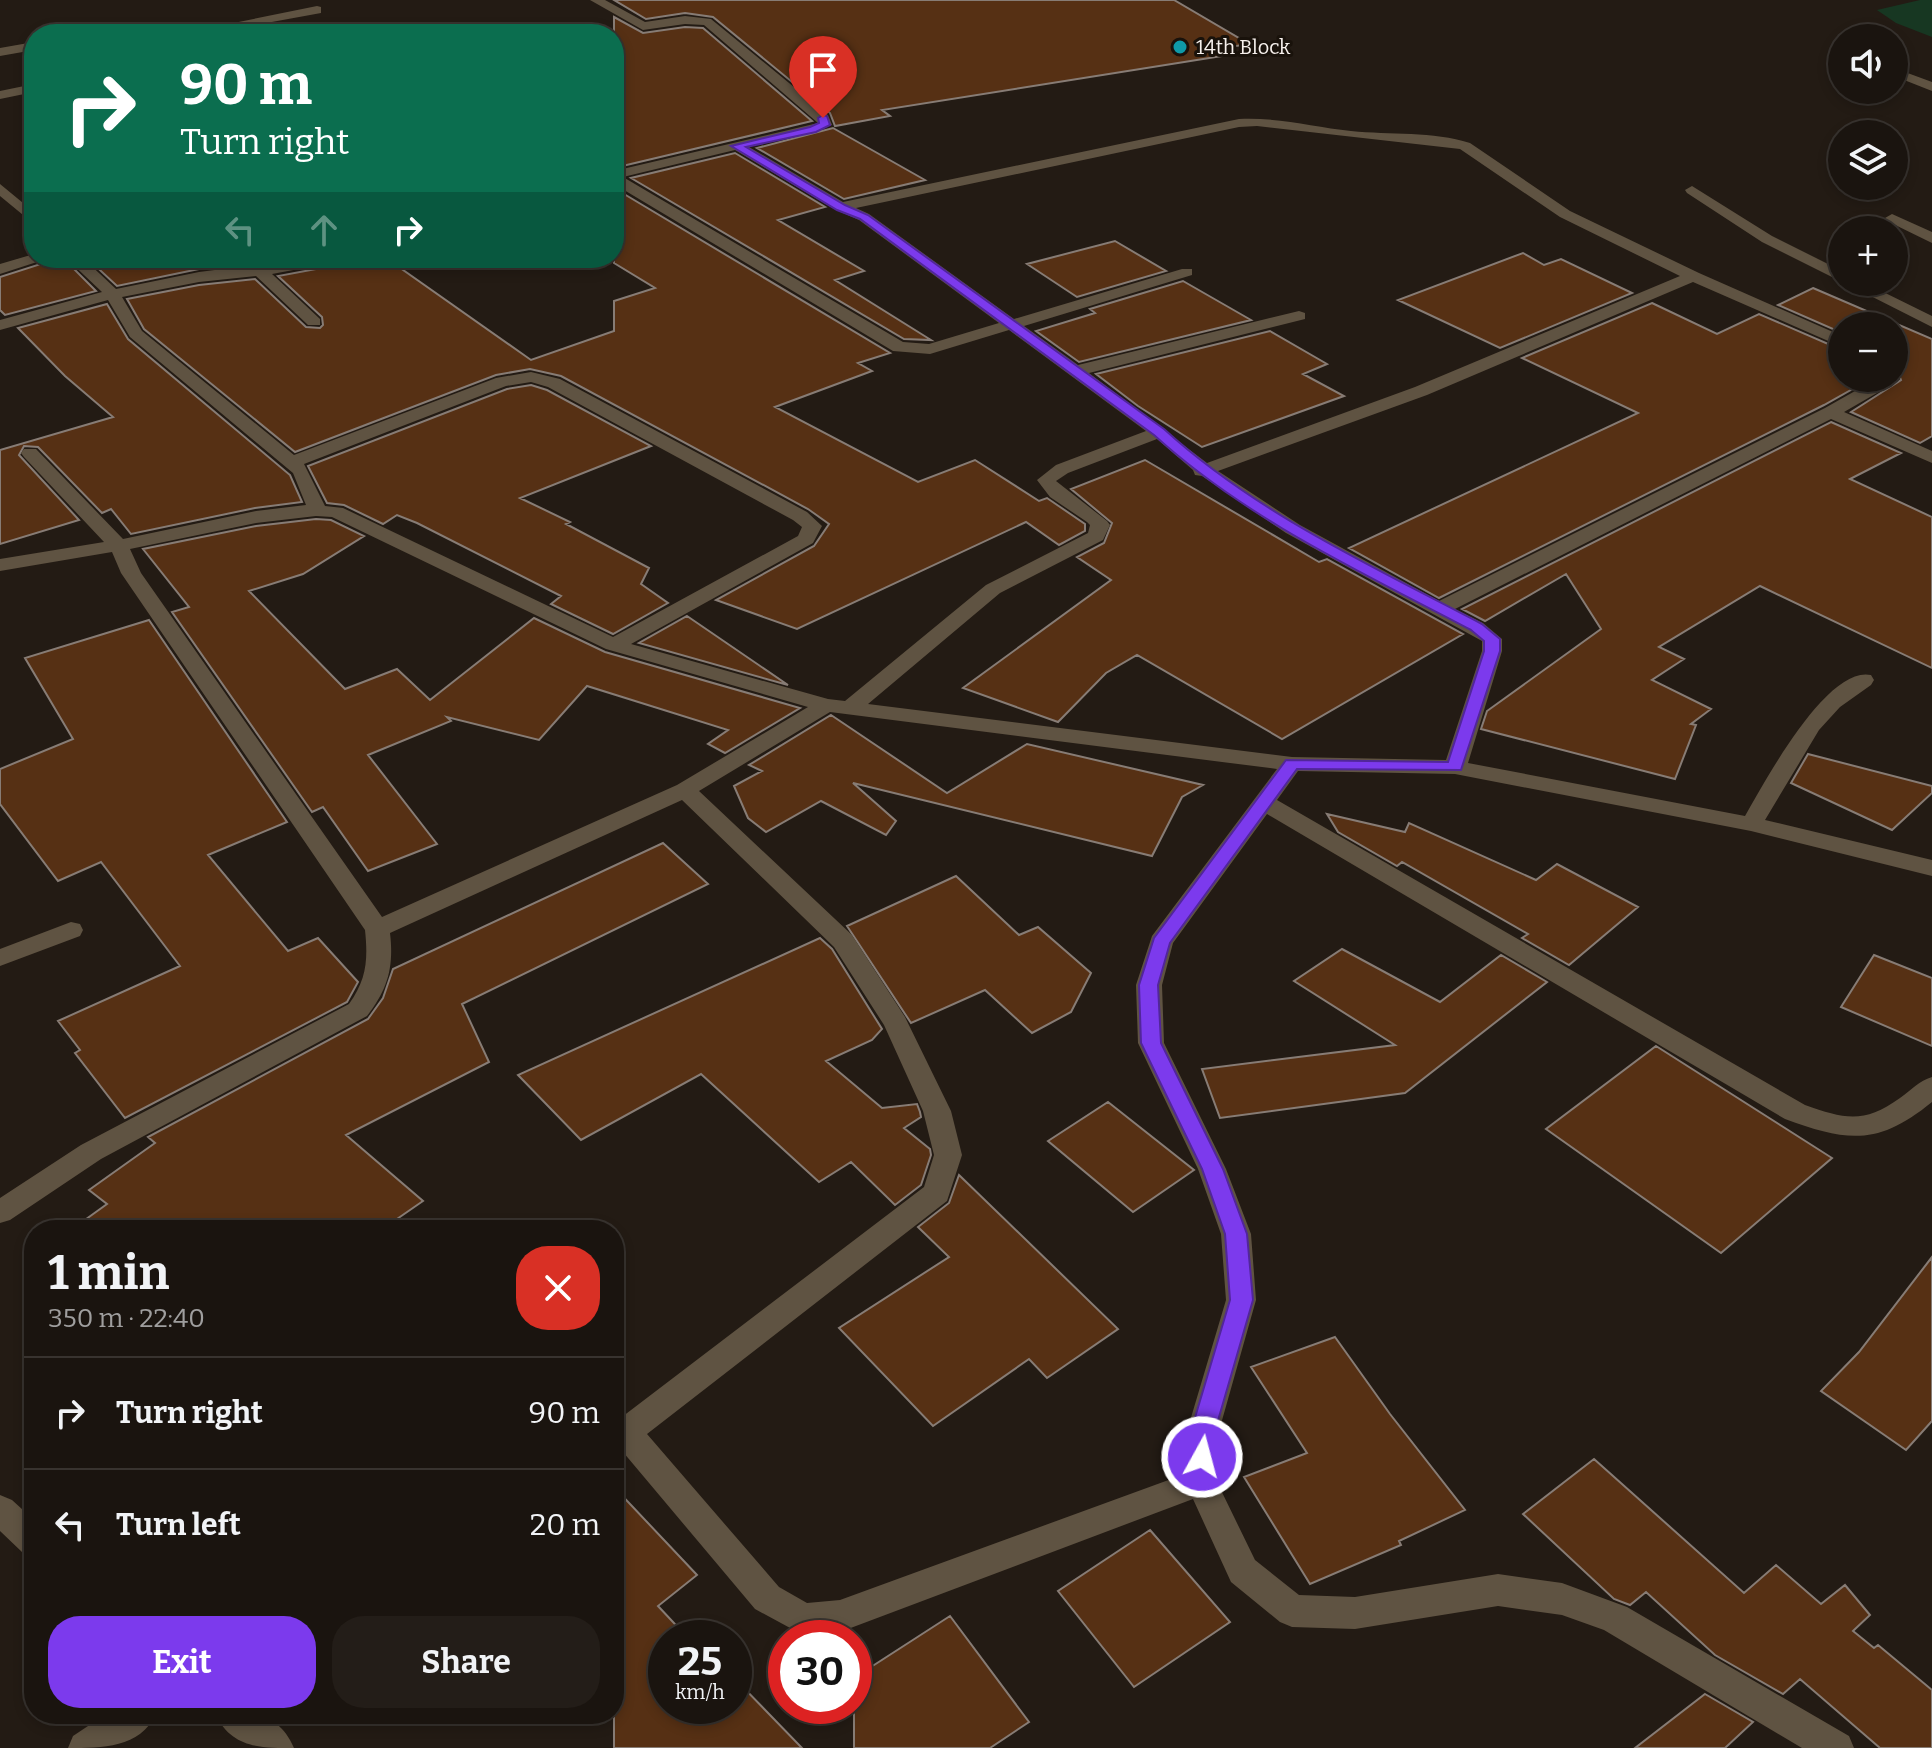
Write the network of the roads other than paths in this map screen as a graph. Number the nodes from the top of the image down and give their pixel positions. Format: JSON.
{"nodes":[{"id":1,"x":596,"y":0,"type":"edge"},
{"id":2,"x":317,"y":10,"type":"dead end"},
{"id":3,"x":240,"y":24,"type":"edge"},
{"id":4,"x":24,"y":48,"type":"edge"},
{"id":5,"x":0,"y":52,"type":"edge"},
{"id":6,"x":1908,"y":78,"type":"edge"},
{"id":7,"x":1932,"y":87,"type":"edge"},
{"id":8,"x":24,"y":90,"type":"edge"},
{"id":9,"x":0,"y":95,"type":"edge"},
{"id":10,"x":737,"y":146,"type":"junction"},
{"id":11,"x":624,"y":174,"type":"edge"},
{"id":12,"x":624,"y":183,"type":"edge"},
{"id":13,"x":0,"y":188,"type":"edge"},
{"id":14,"x":1692,"y":190,"type":"dead end"},
{"id":15,"x":841,"y":207,"type":"junction"},
{"id":16,"x":24,"y":211,"type":"edge"},
{"id":17,"x":1908,"y":226,"type":"edge"},
{"id":18,"x":1932,"y":238,"type":"edge"},
{"id":19,"x":24,"y":261,"type":"edge"},
{"id":20,"x":85,"y":268,"type":"edge"},
{"id":21,"x":276,"y":268,"type":"edge"},
{"id":22,"x":0,"y":269,"type":"edge"},
{"id":23,"x":1828,"y":270,"type":"edge"},
{"id":24,"x":260,"y":271,"type":"junction"},
{"id":25,"x":1187,"y":272,"type":"dead end"},
{"id":26,"x":1693,"y":276,"type":"junction"},
{"id":27,"x":113,"y":294,"type":"junction"},
{"id":28,"x":1879,"y":296,"type":"edge"},
{"id":29,"x":1299,"y":316,"type":"dead end"},
{"id":30,"x":314,"y":322,"type":"dead end"},
{"id":31,"x":1932,"y":322,"type":"edge"},
{"id":32,"x":0,"y":325,"type":"edge"},
{"id":33,"x":1008,"y":325,"type":"junction"},
{"id":34,"x":1828,"y":336,"type":"edge"},
{"id":35,"x":1076,"y":371,"type":"junction"},
{"id":36,"x":1866,"y":392,"type":"edge"},
{"id":37,"x":1831,"y":412,"type":"junction"},
{"id":38,"x":1159,"y":432,"type":"junction"},
{"id":39,"x":30,"y":453,"type":"dead end"},
{"id":40,"x":1932,"y":458,"type":"edge"},
{"id":41,"x":292,"y":462,"type":"junction"},
{"id":42,"x":1201,"y":471,"type":"junction"},
{"id":43,"x":317,"y":510,"type":"junction"},
{"id":44,"x":119,"y":546,"type":"junction"},
{"id":45,"x":0,"y":565,"type":"edge"},
{"id":46,"x":1439,"y":609,"type":"junction"},
{"id":47,"x":613,"y":645,"type":"junction"},
{"id":48,"x":1863,"y":680,"type":"dead end"},
{"id":49,"x":826,"y":705,"type":"junction"},
{"id":50,"x":850,"y":708,"type":"junction"},
{"id":51,"x":1292,"y":764,"type":"junction"},
{"id":52,"x":1455,"y":767,"type":"junction"},
{"id":53,"x":685,"y":790,"type":"junction"},
{"id":54,"x":1265,"y":803,"type":"junction"},
{"id":55,"x":1751,"y":824,"type":"junction"},
{"id":56,"x":1932,"y":868,"type":"edge"},
{"id":57,"x":377,"y":929,"type":"junction"},
{"id":58,"x":71,"y":930,"type":"dead end"},
{"id":59,"x":0,"y":958,"type":"edge"},
{"id":60,"x":1932,"y":1087,"type":"edge"},
{"id":61,"x":0,"y":1212,"type":"edge"},
{"id":62,"x":624,"y":1434,"type":"edge"},
{"id":63,"x":624,"y":1441,"type":"edge"},
{"id":64,"x":1201,"y":1482,"type":"junction"},
{"id":65,"x":0,"y":1510,"type":"edge"},
{"id":66,"x":24,"y":1532,"type":"edge"},
{"id":67,"x":123,"y":1724,"type":"edge"},
{"id":68,"x":246,"y":1724,"type":"edge"},
{"id":69,"x":86,"y":1748,"type":"edge"},
{"id":70,"x":276,"y":1748,"type":"edge"},
{"id":71,"x":1836,"y":1748,"type":"edge"}],
"edges":[{"from":1,"to":10,"type":"street"},
{"from":2,"to":3,"type":"street"},
{"from":4,"to":5,"type":"street"},
{"from":6,"to":7,"type":"street"},
{"from":8,"to":9,"type":"street"},
{"from":10,"to":11,"type":"street"},
{"from":10,"to":15,"type":"street"},
{"from":12,"to":33,"type":"street"},
{"from":13,"to":16,"type":"street"},
{"from":14,"to":23,"type":"street"},
{"from":15,"to":26,"type":"street"},
{"from":15,"to":33,"type":"street"},
{"from":17,"to":18,"type":"street"},
{"from":19,"to":22,"type":"street"},
{"from":20,"to":27,"type":"street"},
{"from":21,"to":24,"type":"street"},
{"from":24,"to":27,"type":"street"},
{"from":24,"to":30,"type":"street"},
{"from":25,"to":33,"type":"street"},
{"from":26,"to":34,"type":"street"},
{"from":26,"to":42,"type":"street"},
{"from":27,"to":32,"type":"street"},
{"from":27,"to":41,"type":"street"},
{"from":28,"to":31,"type":"street"},
{"from":29,"to":35,"type":"street"},
{"from":33,"to":35,"type":"street"},
{"from":35,"to":38,"type":"street"},
{"from":36,"to":37,"type":"street"},
{"from":37,"to":40,"type":"street"},
{"from":37,"to":46,"type":"street"},
{"from":38,"to":42,"type":"street"},
{"from":38,"to":50,"type":"street"},
{"from":39,"to":44,"type":"street"},
{"from":41,"to":43,"type":"street"},
{"from":41,"to":47,"type":"street"},
{"from":42,"to":46,"type":"street"},
{"from":43,"to":44,"type":"street"},
{"from":43,"to":47,"type":"street"},
{"from":44,"to":45,"type":"street"},
{"from":44,"to":57,"type":"street"},
{"from":46,"to":52,"type":"street"},
{"from":47,"to":49,"type":"street"},
{"from":48,"to":55,"type":"street"},
{"from":49,"to":50,"type":"street"},
{"from":49,"to":53,"type":"street"},
{"from":50,"to":51,"type":"street"},
{"from":51,"to":52,"type":"street"},
{"from":51,"to":54,"type":"street"},
{"from":52,"to":55,"type":"street"},
{"from":53,"to":57,"type":"street"},
{"from":53,"to":62,"type":"street"},
{"from":54,"to":60,"type":"street"},
{"from":54,"to":64,"type":"street"},
{"from":55,"to":56,"type":"street"},
{"from":57,"to":61,"type":"street"},
{"from":58,"to":59,"type":"street"},
{"from":63,"to":64,"type":"street"},
{"from":64,"to":71,"type":"street"},
{"from":65,"to":66,"type":"street"},
{"from":67,"to":69,"type":"street"},
{"from":68,"to":70,"type":"street"}]}
